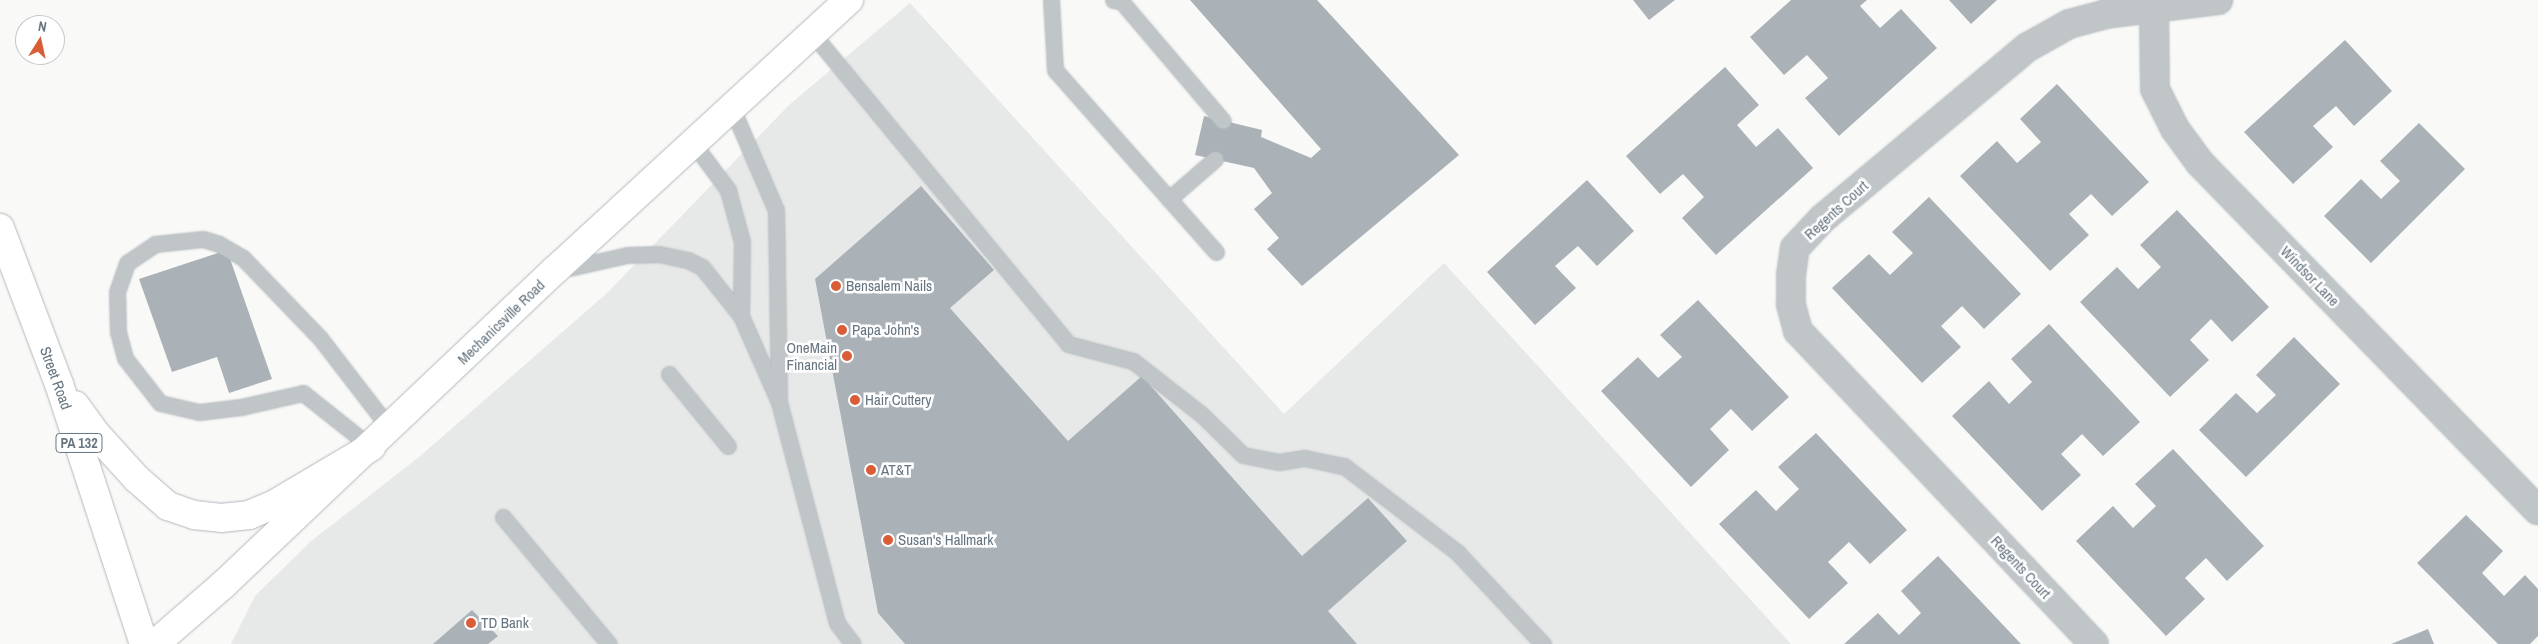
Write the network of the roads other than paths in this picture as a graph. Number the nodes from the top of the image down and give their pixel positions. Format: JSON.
{"nodes":[{"id":1,"x":849,"y":0,"type":"edge"},
{"id":2,"x":1052,"y":0,"type":"edge"},
{"id":3,"x":1112,"y":0,"type":"edge"},
{"id":4,"x":2218,"y":0,"type":"edge"},
{"id":5,"x":2154,"y":8,"type":"junction"},
{"id":6,"x":812,"y":34,"type":"junction"},
{"id":7,"x":732,"y":108,"type":"junction"},
{"id":8,"x":1223,"y":121,"type":"dead end"},
{"id":9,"x":693,"y":143,"type":"junction"},
{"id":10,"x":1214,"y":159,"type":"dead end"},
{"id":11,"x":1168,"y":199,"type":"junction"},
{"id":12,"x":0,"y":228,"type":"edge"},
{"id":13,"x":1216,"y":252,"type":"dead end"},
{"id":14,"x":554,"y":271,"type":"junction"},
{"id":15,"x":741,"y":316,"type":"junction"},
{"id":16,"x":669,"y":374,"type":"dead end"},
{"id":17,"x":60,"y":384,"type":"junction"},
{"id":18,"x":779,"y":402,"type":"junction"},
{"id":19,"x":380,"y":438,"type":"junction"},
{"id":20,"x":728,"y":446,"type":"dead end"},
{"id":21,"x":2538,"y":510,"type":"edge"},
{"id":22,"x":503,"y":517,"type":"dead end"},
{"id":23,"x":144,"y":644,"type":"edge"},
{"id":24,"x":155,"y":644,"type":"edge"},
{"id":25,"x":609,"y":644,"type":"edge"},
{"id":26,"x":854,"y":644,"type":"edge"},
{"id":27,"x":1543,"y":644,"type":"edge"},
{"id":28,"x":2094,"y":644,"type":"edge"}],
"edges":[{"from":1,"to":6,"type":"street","name":"Mechanicsville Road"},
{"from":2,"to":11,"type":"lane"},
{"from":3,"to":8,"type":"lane"},
{"from":4,"to":5,"type":"street","name":"Regents Court"},
{"from":5,"to":21,"type":"street","name":"Windsor Lane"},
{"from":5,"to":28,"type":"street","name":"Regents Court"},
{"from":6,"to":7,"type":"street","name":"Mechanicsville Road"},
{"from":6,"to":27,"type":"lane"},
{"from":7,"to":9,"type":"street","name":"Mechanicsville Road"},
{"from":7,"to":18,"type":"lane"},
{"from":9,"to":14,"type":"street","name":"Mechanicsville Road"},
{"from":9,"to":15,"type":"lane"},
{"from":10,"to":11,"type":"lane"},
{"from":11,"to":13,"type":"lane"},
{"from":12,"to":17,"type":"street","name":"Street Road","number":"PA 132"},
{"from":14,"to":15,"type":"lane"},
{"from":14,"to":19,"type":"street","name":"Mechanicsville Road"},
{"from":15,"to":18,"type":"lane"},
{"from":16,"to":20,"type":"lane"},
{"from":17,"to":19,"type":"street"},
{"from":17,"to":23,"type":"street","name":"Street Road","number":"PA 132"},
{"from":18,"to":26,"type":"lane"},
{"from":19,"to":19,"type":"lane"},
{"from":19,"to":24,"type":"street","name":"Mechanicsville Road"},
{"from":22,"to":25,"type":"lane"}]}
